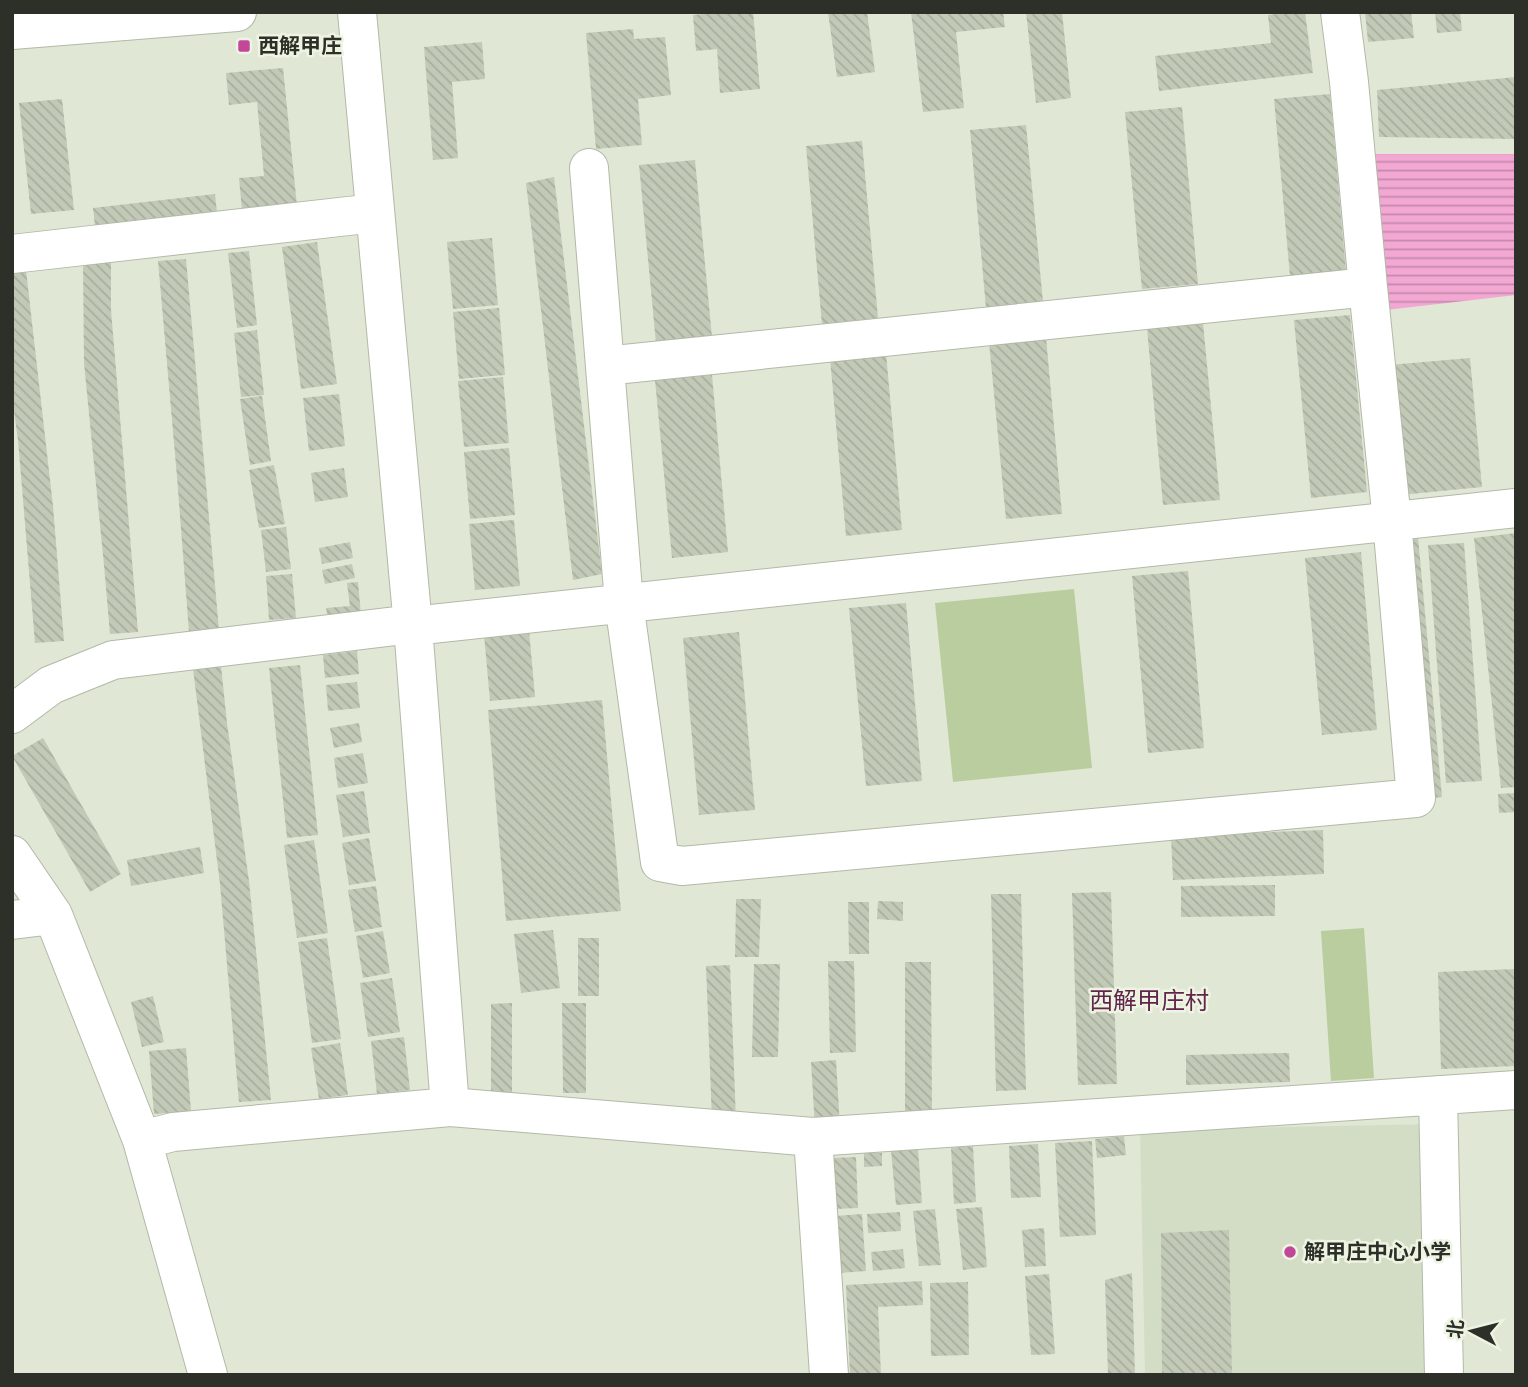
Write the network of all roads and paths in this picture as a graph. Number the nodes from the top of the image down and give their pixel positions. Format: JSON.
{"nodes":[{"id":1,"x":237,"y":12,"type":"edge"},
{"id":2,"x":357,"y":12,"type":"edge"},
{"id":3,"x":1340,"y":12,"type":"edge"},
{"id":4,"x":12,"y":30,"type":"edge"},
{"id":5,"x":589,"y":168,"type":"dead end"},
{"id":6,"x":375,"y":213,"type":"junction"},
{"id":7,"x":12,"y":254,"type":"edge"},
{"id":8,"x":1368,"y":287,"type":"junction"},
{"id":9,"x":605,"y":366,"type":"junction"},
{"id":10,"x":1516,"y":508,"type":"edge"},
{"id":11,"x":1392,"y":521,"type":"junction"},
{"id":12,"x":624,"y":603,"type":"junction"},
{"id":13,"x":413,"y":626,"type":"junction"},
{"id":14,"x":12,"y":714,"type":"edge"},
{"id":15,"x":12,"y":855,"type":"edge"},
{"id":16,"x":53,"y":915,"type":"junction"},
{"id":17,"x":12,"y":920,"type":"edge"},
{"id":18,"x":1516,"y":1090,"type":"edge"},
{"id":19,"x":1438,"y":1095,"type":"junction"},
{"id":20,"x":450,"y":1107,"type":"junction"},
{"id":21,"x":813,"y":1138,"type":"junction"},
{"id":22,"x":142,"y":1140,"type":"junction"},
{"id":23,"x":208,"y":1375,"type":"edge"},
{"id":24,"x":829,"y":1375,"type":"edge"},
{"id":25,"x":1444,"y":1375,"type":"edge"}],
"edges":[{"from":1,"to":4,"type":"street"},
{"from":2,"to":6,"type":"street"},
{"from":3,"to":8,"type":"street"},
{"from":5,"to":9,"type":"street"},
{"from":6,"to":7,"type":"street"},
{"from":6,"to":13,"type":"street"},
{"from":8,"to":9,"type":"street"},
{"from":8,"to":11,"type":"street"},
{"from":9,"to":12,"type":"street"},
{"from":10,"to":11,"type":"street"},
{"from":11,"to":12,"type":"street"},
{"from":11,"to":12,"type":"street"},
{"from":12,"to":13,"type":"street"},
{"from":13,"to":14,"type":"street"},
{"from":13,"to":20,"type":"street"},
{"from":15,"to":16,"type":"street"},
{"from":16,"to":17,"type":"street"},
{"from":16,"to":22,"type":"street"},
{"from":18,"to":19,"type":"street"},
{"from":19,"to":21,"type":"street"},
{"from":19,"to":25,"type":"street"},
{"from":20,"to":21,"type":"street"},
{"from":20,"to":22,"type":"street"},
{"from":21,"to":24,"type":"street"},
{"from":22,"to":23,"type":"street"}]}
